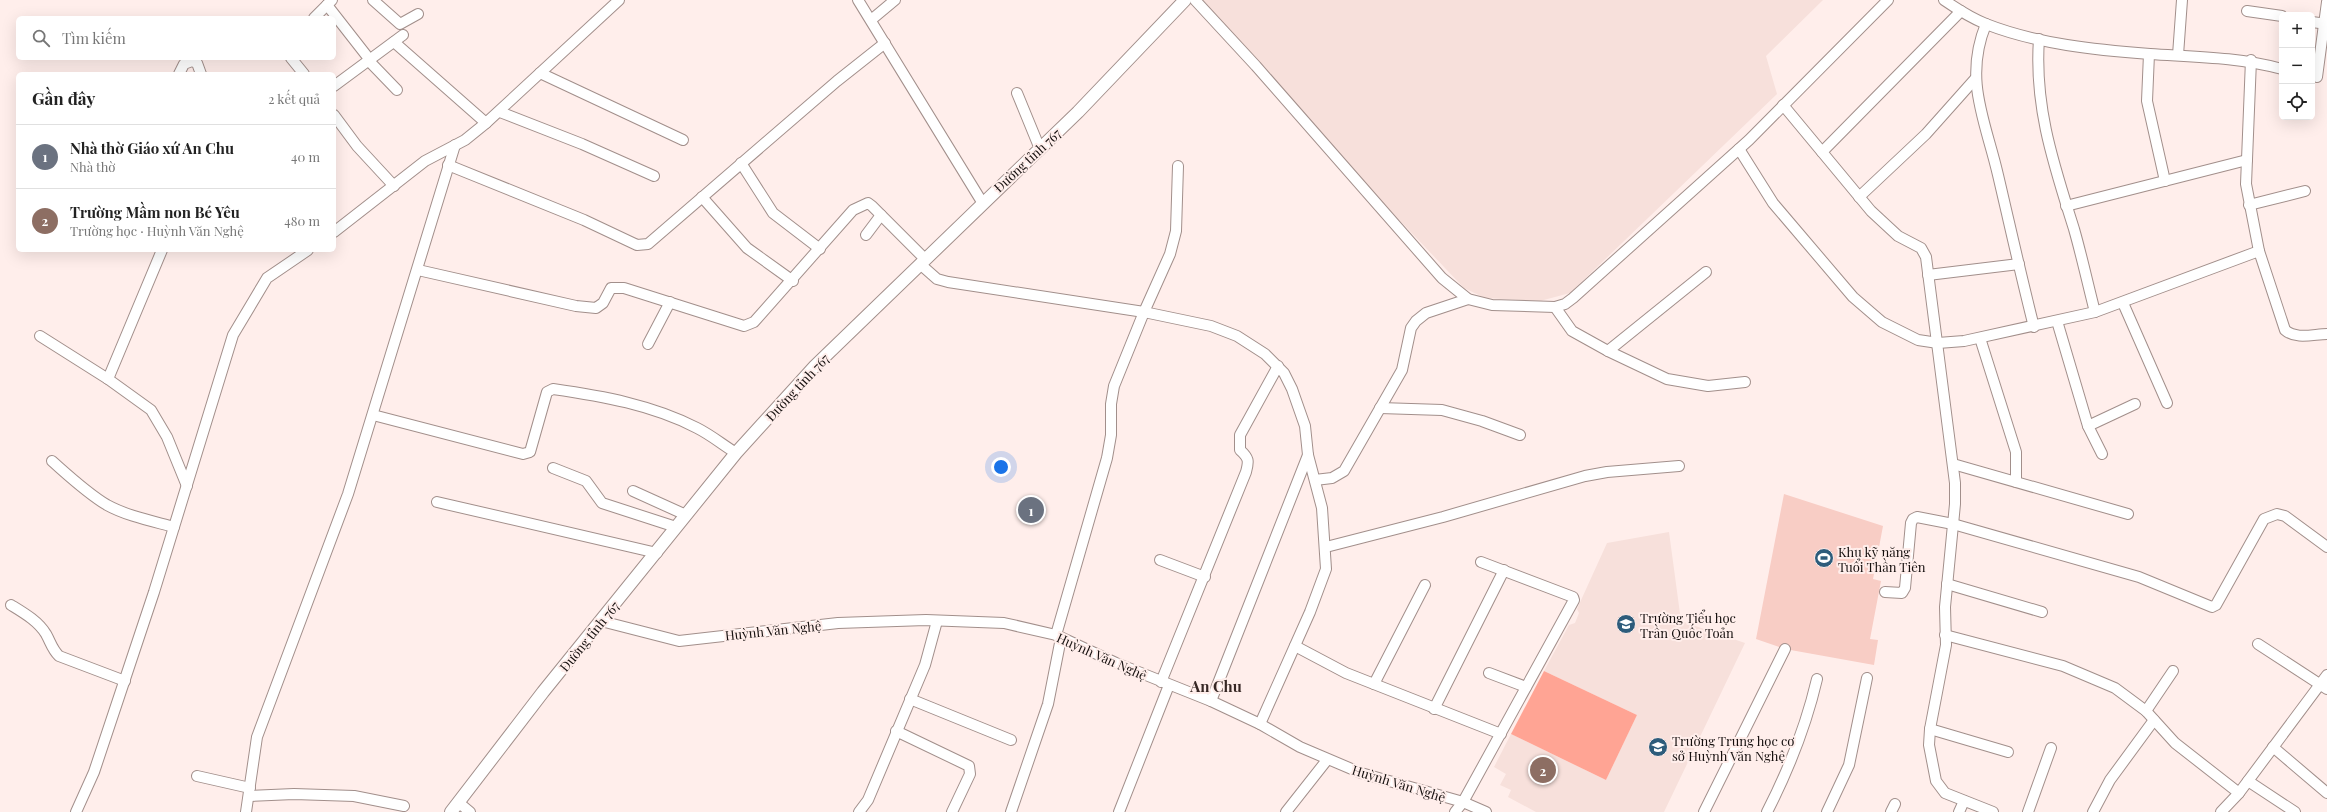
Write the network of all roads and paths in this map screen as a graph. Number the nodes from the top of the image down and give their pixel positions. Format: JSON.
{"nodes":[{"id":1,"x":372,"y":0,"type":"edge"},
{"id":2,"x":619,"y":0,"type":"edge"},
{"id":3,"x":858,"y":0,"type":"edge"},
{"id":4,"x":895,"y":0,"type":"edge"},
{"id":5,"x":1185,"y":0,"type":"edge"},
{"id":6,"x":1195,"y":0,"type":"edge"},
{"id":7,"x":1888,"y":0,"type":"edge"},
{"id":8,"x":1944,"y":0,"type":"edge"},
{"id":9,"x":2182,"y":0,"type":"edge"},
{"id":10,"x":2327,"y":2,"type":"edge"},
{"id":11,"x":330,"y":3,"type":"edge"},
{"id":12,"x":1961,"y":11,"type":"junction"},
{"id":13,"x":2246,"y":11,"type":"dead end"},
{"id":14,"x":418,"y":14,"type":"dead end"},
{"id":15,"x":316,"y":16,"type":"edge"},
{"id":16,"x":2279,"y":16,"type":"edge"},
{"id":17,"x":871,"y":20,"type":"junction"},
{"id":18,"x":2315,"y":22,"type":"edge"},
{"id":19,"x":1986,"y":24,"type":"junction"},
{"id":20,"x":2325,"y":24,"type":"edge"},
{"id":21,"x":403,"y":35,"type":"dead end"},
{"id":22,"x":2039,"y":39,"type":"junction"},
{"id":23,"x":394,"y":42,"type":"junction"},
{"id":24,"x":885,"y":43,"type":"junction"},
{"id":25,"x":2149,"y":54,"type":"junction"},
{"id":26,"x":2178,"y":55,"type":"junction"},
{"id":27,"x":293,"y":60,"type":"edge"},
{"id":28,"x":2251,"y":60,"type":"junction"},
{"id":29,"x":369,"y":61,"type":"junction"},
{"id":30,"x":2279,"y":68,"type":"edge"},
{"id":31,"x":180,"y":72,"type":"edge"},
{"id":32,"x":200,"y":72,"type":"edge"},
{"id":33,"x":302,"y":72,"type":"edge"},
{"id":34,"x":540,"y":73,"type":"junction"},
{"id":35,"x":2319,"y":77,"type":"edge"},
{"id":36,"x":1975,"y":79,"type":"junction"},
{"id":37,"x":336,"y":85,"type":"edge"},
{"id":38,"x":397,"y":90,"type":"dead end"},
{"id":39,"x":1017,"y":93,"type":"dead end"},
{"id":40,"x":1783,"y":105,"type":"junction"},
{"id":41,"x":500,"y":112,"type":"junction"},
{"id":42,"x":336,"y":118,"type":"edge"},
{"id":43,"x":486,"y":123,"type":"junction"},
{"id":44,"x":683,"y":140,"type":"dead end"},
{"id":45,"x":455,"y":145,"type":"junction"},
{"id":46,"x":1040,"y":149,"type":"junction"},
{"id":47,"x":1740,"y":149,"type":"junction"},
{"id":48,"x":1822,"y":152,"type":"junction"},
{"id":49,"x":2247,"y":160,"type":"junction"},
{"id":50,"x":741,"y":163,"type":"junction"},
{"id":51,"x":448,"y":165,"type":"junction"},
{"id":52,"x":1178,"y":166,"type":"dead end"},
{"id":53,"x":654,"y":176,"type":"dead end"},
{"id":54,"x":2165,"y":181,"type":"junction"},
{"id":55,"x":394,"y":186,"type":"junction"},
{"id":56,"x":2305,"y":191,"type":"dead end"},
{"id":57,"x":702,"y":197,"type":"junction"},
{"id":58,"x":1860,"y":197,"type":"junction"},
{"id":59,"x":982,"y":202,"type":"junction"},
{"id":60,"x":2249,"y":205,"type":"junction"},
{"id":61,"x":2066,"y":206,"type":"junction"},
{"id":62,"x":881,"y":215,"type":"junction"},
{"id":63,"x":336,"y":230,"type":"edge"},
{"id":64,"x":866,"y":235,"type":"dead end"},
{"id":65,"x":820,"y":249,"type":"junction"},
{"id":66,"x":2259,"y":251,"type":"junction"},
{"id":67,"x":161,"y":252,"type":"edge"},
{"id":68,"x":305,"y":252,"type":"edge"},
{"id":69,"x":922,"y":261,"type":"junction"},
{"id":70,"x":2019,"y":264,"type":"junction"},
{"id":71,"x":418,"y":270,"type":"junction"},
{"id":72,"x":1706,"y":272,"type":"dead end"},
{"id":73,"x":1928,"y":275,"type":"junction"},
{"id":74,"x":793,"y":281,"type":"junction"},
{"id":75,"x":1468,"y":299,"type":"junction"},
{"id":76,"x":670,"y":302,"type":"junction"},
{"id":77,"x":2123,"y":303,"type":"junction"},
{"id":78,"x":1555,"y":307,"type":"junction"},
{"id":79,"x":1144,"y":312,"type":"junction"},
{"id":80,"x":2095,"y":312,"type":"junction"},
{"id":81,"x":2057,"y":321,"type":"junction"},
{"id":82,"x":2034,"y":327,"type":"junction"},
{"id":83,"x":2327,"y":334,"type":"edge"},
{"id":84,"x":40,"y":336,"type":"dead end"},
{"id":85,"x":1980,"y":338,"type":"junction"},
{"id":86,"x":1938,"y":343,"type":"junction"},
{"id":87,"x":648,"y":344,"type":"dead end"},
{"id":88,"x":1608,"y":351,"type":"junction"},
{"id":89,"x":1278,"y":366,"type":"junction"},
{"id":90,"x":108,"y":378,"type":"junction"},
{"id":91,"x":1745,"y":382,"type":"dead end"},
{"id":92,"x":2167,"y":403,"type":"dead end"},
{"id":93,"x":2135,"y":404,"type":"dead end"},
{"id":94,"x":1380,"y":408,"type":"junction"},
{"id":95,"x":373,"y":415,"type":"junction"},
{"id":96,"x":2088,"y":426,"type":"junction"},
{"id":97,"x":1520,"y":435,"type":"dead end"},
{"id":98,"x":736,"y":453,"type":"junction"},
{"id":99,"x":2102,"y":454,"type":"dead end"},
{"id":100,"x":1308,"y":455,"type":"junction"},
{"id":101,"x":52,"y":461,"type":"dead end"},
{"id":102,"x":1953,"y":464,"type":"junction"},
{"id":103,"x":1679,"y":466,"type":"dead end"},
{"id":104,"x":553,"y":468,"type":"dead end"},
{"id":105,"x":1315,"y":480,"type":"junction"},
{"id":106,"x":2016,"y":482,"type":"junction"},
{"id":107,"x":187,"y":486,"type":"junction"},
{"id":108,"x":633,"y":491,"type":"dead end"},
{"id":109,"x":437,"y":502,"type":"dead end"},
{"id":110,"x":2128,"y":514,"type":"dead end"},
{"id":111,"x":686,"y":515,"type":"junction"},
{"id":112,"x":1953,"y":524,"type":"junction"},
{"id":113,"x":174,"y":527,"type":"junction"},
{"id":114,"x":676,"y":527,"type":"junction"},
{"id":115,"x":1326,"y":547,"type":"junction"},
{"id":116,"x":2327,"y":547,"type":"edge"},
{"id":117,"x":657,"y":553,"type":"junction"},
{"id":118,"x":1160,"y":560,"type":"dead end"},
{"id":119,"x":1481,"y":562,"type":"dead end"},
{"id":120,"x":1504,"y":570,"type":"junction"},
{"id":121,"x":1205,"y":576,"type":"junction"},
{"id":122,"x":1946,"y":584,"type":"junction"},
{"id":123,"x":1425,"y":585,"type":"dead end"},
{"id":124,"x":1885,"y":592,"type":"dead end"},
{"id":125,"x":11,"y":605,"type":"dead end"},
{"id":126,"x":2042,"y":612,"type":"dead end"},
{"id":127,"x":937,"y":620,"type":"junction"},
{"id":128,"x":601,"y":621,"type":"junction"},
{"id":129,"x":1945,"y":635,"type":"junction"},
{"id":130,"x":1059,"y":636,"type":"junction"},
{"id":131,"x":2258,"y":644,"type":"dead end"},
{"id":132,"x":1295,"y":646,"type":"junction"},
{"id":133,"x":1785,"y":649,"type":"dead end"},
{"id":134,"x":2173,"y":670,"type":"dead end"},
{"id":135,"x":1489,"y":673,"type":"dead end"},
{"id":136,"x":2327,"y":675,"type":"edge"},
{"id":137,"x":1867,"y":678,"type":"dead end"},
{"id":138,"x":1817,"y":679,"type":"dead end"},
{"id":139,"x":125,"y":681,"type":"junction"},
{"id":140,"x":1165,"y":683,"type":"junction"},
{"id":141,"x":1374,"y":684,"type":"junction"},
{"id":142,"x":1526,"y":687,"type":"junction"},
{"id":143,"x":2324,"y":687,"type":"edge"},
{"id":144,"x":910,"y":699,"type":"junction"},
{"id":145,"x":1211,"y":701,"type":"junction"},
{"id":146,"x":1434,"y":709,"type":"junction"},
{"id":147,"x":2146,"y":711,"type":"junction"},
{"id":148,"x":2154,"y":720,"type":"junction"},
{"id":149,"x":1260,"y":724,"type":"junction"},
{"id":150,"x":1930,"y":728,"type":"junction"},
{"id":151,"x":896,"y":732,"type":"junction"},
{"id":152,"x":1501,"y":734,"type":"junction"},
{"id":153,"x":1011,"y":740,"type":"dead end"},
{"id":154,"x":2273,"y":747,"type":"junction"},
{"id":155,"x":2051,"y":748,"type":"dead end"},
{"id":156,"x":2008,"y":752,"type":"dead end"},
{"id":157,"x":1327,"y":760,"type":"junction"},
{"id":158,"x":197,"y":776,"type":"dead end"},
{"id":159,"x":2248,"y":781,"type":"junction"},
{"id":160,"x":249,"y":792,"type":"junction"},
{"id":161,"x":2239,"y":792,"type":"junction"},
{"id":162,"x":2327,"y":793,"type":"edge"},
{"id":163,"x":1964,"y":801,"type":"junction"},
{"id":164,"x":1463,"y":802,"type":"junction"},
{"id":165,"x":404,"y":806,"type":"dead end"},
{"id":166,"x":454,"y":807,"type":"edge"},
{"id":167,"x":76,"y":812,"type":"edge"},
{"id":168,"x":246,"y":812,"type":"edge"},
{"id":169,"x":470,"y":812,"type":"edge"},
{"id":170,"x":859,"y":812,"type":"edge"},
{"id":171,"x":952,"y":812,"type":"edge"},
{"id":172,"x":1011,"y":812,"type":"edge"},
{"id":173,"x":1119,"y":812,"type":"edge"},
{"id":174,"x":1286,"y":812,"type":"edge"},
{"id":175,"x":1455,"y":812,"type":"edge"},
{"id":176,"x":1486,"y":812,"type":"edge"},
{"id":177,"x":1704,"y":812,"type":"edge"},
{"id":178,"x":1767,"y":812,"type":"edge"},
{"id":179,"x":1828,"y":812,"type":"edge"},
{"id":180,"x":1959,"y":812,"type":"edge"},
{"id":181,"x":1993,"y":812,"type":"edge"},
{"id":182,"x":2028,"y":812,"type":"edge"},
{"id":183,"x":2092,"y":812,"type":"edge"},
{"id":184,"x":2221,"y":812,"type":"edge"},
{"id":185,"x":2295,"y":812,"type":"edge"}],
"edges":[{"from":1,"to":14,"type":"street"},
{"from":2,"to":34,"type":"street"},
{"from":3,"to":17,"type":"street"},
{"from":4,"to":17,"type":"street"},
{"from":5,"to":46,"type":"main road","name":"Đường tỉnh 767"},
{"from":6,"to":75,"type":"street"},
{"from":7,"to":40,"type":"street"},
{"from":8,"to":12,"type":"street"},
{"from":9,"to":26,"type":"street"},
{"from":10,"to":20,"type":"street"},
{"from":11,"to":15,"type":"street"},
{"from":11,"to":29,"type":"street"},
{"from":12,"to":19,"type":"street"},
{"from":12,"to":48,"type":"street"},
{"from":13,"to":16,"type":"street"},
{"from":17,"to":24,"type":"street"},
{"from":18,"to":20,"type":"street"},
{"from":19,"to":22,"type":"street"},
{"from":19,"to":36,"type":"street"},
{"from":20,"to":35,"type":"street"},
{"from":21,"to":23,"type":"street"},
{"from":22,"to":25,"type":"street"},
{"from":22,"to":61,"type":"street"},
{"from":23,"to":29,"type":"street"},
{"from":23,"to":43,"type":"street"},
{"from":24,"to":50,"type":"street"},
{"from":24,"to":59,"type":"street"},
{"from":25,"to":26,"type":"street"},
{"from":25,"to":54,"type":"street"},
{"from":26,"to":28,"type":"street"},
{"from":27,"to":33,"type":"street"},
{"from":28,"to":30,"type":"street"},
{"from":28,"to":49,"type":"street"},
{"from":29,"to":37,"type":"street"},
{"from":29,"to":38,"type":"street"},
{"from":31,"to":32,"type":"street"},
{"from":34,"to":41,"type":"street"},
{"from":34,"to":44,"type":"street"},
{"from":36,"to":58,"type":"street"},
{"from":36,"to":70,"type":"street"},
{"from":39,"to":46,"type":"street"},
{"from":40,"to":47,"type":"street"},
{"from":40,"to":48,"type":"street"},
{"from":41,"to":43,"type":"street"},
{"from":41,"to":53,"type":"street"},
{"from":42,"to":55,"type":"street"},
{"from":43,"to":45,"type":"street"},
{"from":45,"to":51,"type":"street"},
{"from":45,"to":55,"type":"street"},
{"from":46,"to":59,"type":"main road","name":"Đường tỉnh 767"},
{"from":47,"to":78,"type":"street"},
{"from":47,"to":86,"type":"street"},
{"from":48,"to":58,"type":"street"},
{"from":49,"to":54,"type":"street"},
{"from":49,"to":60,"type":"street"},
{"from":50,"to":57,"type":"street"},
{"from":50,"to":65,"type":"street"},
{"from":51,"to":57,"type":"street"},
{"from":51,"to":71,"type":"street"},
{"from":52,"to":79,"type":"street"},
{"from":54,"to":61,"type":"street"},
{"from":55,"to":63,"type":"street"},
{"from":56,"to":60,"type":"street"},
{"from":57,"to":74,"type":"street"},
{"from":58,"to":73,"type":"street"},
{"from":59,"to":69,"type":"main road","name":"Đường tỉnh 767"},
{"from":60,"to":66,"type":"street"},
{"from":61,"to":80,"type":"street"},
{"from":62,"to":64,"type":"street"},
{"from":62,"to":65,"type":"street"},
{"from":62,"to":69,"type":"street"},
{"from":65,"to":74,"type":"street"},
{"from":66,"to":77,"type":"street"},
{"from":66,"to":83,"type":"street"},
{"from":67,"to":90,"type":"street"},
{"from":68,"to":107,"type":"street"},
{"from":69,"to":79,"type":"street"},
{"from":69,"to":98,"type":"main road","name":"Đường tỉnh 767"},
{"from":70,"to":73,"type":"street"},
{"from":70,"to":82,"type":"street"},
{"from":71,"to":76,"type":"street"},
{"from":71,"to":95,"type":"street"},
{"from":72,"to":88,"type":"street"},
{"from":73,"to":86,"type":"street"},
{"from":74,"to":76,"type":"street"},
{"from":75,"to":78,"type":"street"},
{"from":75,"to":94,"type":"street"},
{"from":76,"to":87,"type":"street"},
{"from":77,"to":80,"type":"street"},
{"from":77,"to":92,"type":"street"},
{"from":78,"to":88,"type":"street"},
{"from":79,"to":89,"type":"street"},
{"from":79,"to":130,"type":"street"},
{"from":80,"to":81,"type":"street"},
{"from":81,"to":82,"type":"street"},
{"from":81,"to":96,"type":"street"},
{"from":82,"to":85,"type":"street"},
{"from":84,"to":90,"type":"street"},
{"from":85,"to":86,"type":"street"},
{"from":85,"to":106,"type":"street"},
{"from":86,"to":102,"type":"street"},
{"from":88,"to":91,"type":"street"},
{"from":89,"to":100,"type":"street"},
{"from":89,"to":121,"type":"street"},
{"from":90,"to":107,"type":"street"},
{"from":93,"to":96,"type":"street"},
{"from":94,"to":97,"type":"street"},
{"from":94,"to":105,"type":"street"},
{"from":95,"to":98,"type":"street"},
{"from":95,"to":160,"type":"street"},
{"from":96,"to":99,"type":"street"},
{"from":98,"to":111,"type":"main road","name":"Đường tỉnh 767"},
{"from":100,"to":105,"type":"street"},
{"from":100,"to":145,"type":"street"},
{"from":101,"to":113,"type":"street"},
{"from":102,"to":106,"type":"street"},
{"from":102,"to":112,"type":"street"},
{"from":103,"to":115,"type":"street"},
{"from":104,"to":114,"type":"street"},
{"from":105,"to":115,"type":"street"},
{"from":106,"to":110,"type":"street"},
{"from":107,"to":113,"type":"street"},
{"from":108,"to":111,"type":"street"},
{"from":109,"to":117,"type":"street"},
{"from":111,"to":114,"type":"main road","name":"Đường tỉnh 767"},
{"from":112,"to":116,"type":"street"},
{"from":112,"to":122,"type":"street"},
{"from":112,"to":124,"type":"street"},
{"from":113,"to":139,"type":"street"},
{"from":114,"to":117,"type":"main road","name":"Đường tỉnh 767"},
{"from":115,"to":132,"type":"street"},
{"from":117,"to":128,"type":"main road","name":"Đường tỉnh 767"},
{"from":118,"to":121,"type":"street"},
{"from":119,"to":120,"type":"street"},
{"from":120,"to":142,"type":"street"},
{"from":120,"to":146,"type":"street"},
{"from":121,"to":140,"type":"street"},
{"from":122,"to":126,"type":"street"},
{"from":122,"to":129,"type":"street"},
{"from":123,"to":141,"type":"street"},
{"from":125,"to":139,"type":"street"},
{"from":127,"to":128,"type":"street","name":"Huỳnh Văn Nghệ"},
{"from":127,"to":130,"type":"street","name":"Huỳnh Văn Nghệ"},
{"from":127,"to":144,"type":"street"},
{"from":128,"to":166,"type":"main road","name":"Đường tỉnh 767"},
{"from":129,"to":147,"type":"street"},
{"from":129,"to":150,"type":"street"},
{"from":130,"to":140,"type":"street","name":"Huỳnh Văn Nghệ"},
{"from":130,"to":172,"type":"street"},
{"from":131,"to":143,"type":"street"},
{"from":132,"to":141,"type":"street"},
{"from":132,"to":149,"type":"street"},
{"from":133,"to":177,"type":"street"},
{"from":134,"to":147,"type":"street"},
{"from":135,"to":142,"type":"street"},
{"from":136,"to":143,"type":"street"},
{"from":137,"to":179,"type":"street"},
{"from":138,"to":178,"type":"street"},
{"from":139,"to":167,"type":"street"},
{"from":140,"to":145,"type":"street","name":"Huỳnh Văn Nghệ"},
{"from":140,"to":173,"type":"street"},
{"from":141,"to":146,"type":"street"},
{"from":142,"to":152,"type":"street"},
{"from":143,"to":154,"type":"street"},
{"from":144,"to":151,"type":"street"},
{"from":144,"to":153,"type":"street"},
{"from":145,"to":149,"type":"street","name":"Huỳnh Văn Nghệ"},
{"from":146,"to":152,"type":"street"},
{"from":147,"to":148,"type":"street"},
{"from":148,"to":161,"type":"street"},
{"from":148,"to":183,"type":"street"},
{"from":149,"to":157,"type":"street","name":"Huỳnh Văn Nghệ"},
{"from":150,"to":156,"type":"street"},
{"from":150,"to":163,"type":"street"},
{"from":151,"to":170,"type":"street"},
{"from":151,"to":171,"type":"street"},
{"from":152,"to":164,"type":"street"},
{"from":154,"to":159,"type":"street"},
{"from":154,"to":162,"type":"street"},
{"from":155,"to":182,"type":"street"},
{"from":157,"to":164,"type":"street","name":"Huỳnh Văn Nghệ"},
{"from":157,"to":174,"type":"street"},
{"from":158,"to":160,"type":"street"},
{"from":159,"to":161,"type":"street"},
{"from":159,"to":185,"type":"street"},
{"from":160,"to":165,"type":"street"},
{"from":160,"to":168,"type":"street"},
{"from":161,"to":184,"type":"street"},
{"from":163,"to":180,"type":"street"},
{"from":163,"to":181,"type":"street"},
{"from":164,"to":175,"type":"street"},
{"from":164,"to":176,"type":"street","name":"Huỳnh Văn Nghệ"},
{"from":166,"to":169,"type":"street"}]}
